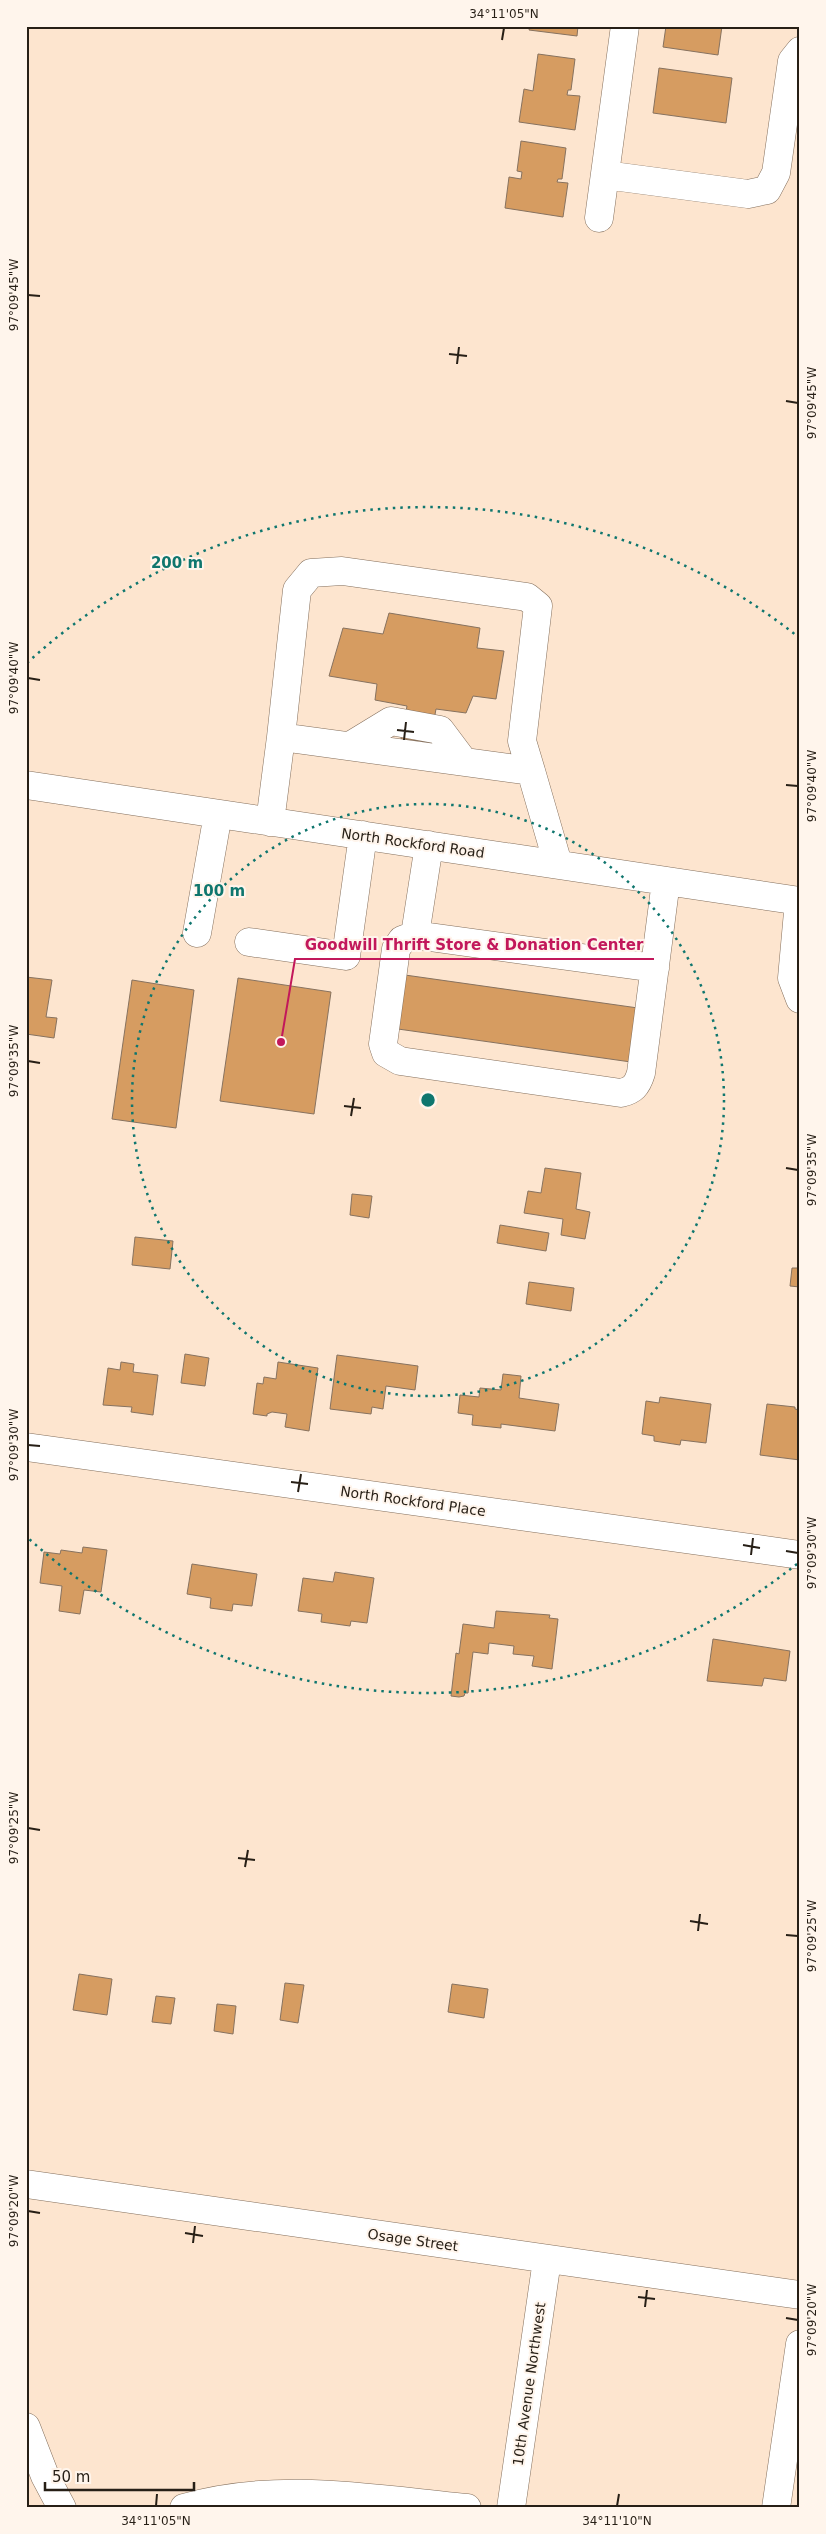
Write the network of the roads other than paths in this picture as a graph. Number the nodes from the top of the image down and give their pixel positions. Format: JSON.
{"nodes":[{"id":1,"x":625,"y":26,"type":"edge"},
{"id":2,"x":800,"y":52,"type":"edge"},
{"id":3,"x":605,"y":175,"type":"junction"},
{"id":4,"x":599,"y":218,"type":"dead end"},
{"id":5,"x":282,"y":737,"type":"junction"},
{"id":6,"x":531,"y":771,"type":"junction"},
{"id":7,"x":26,"y":786,"type":"edge"},
{"id":8,"x":218,"y":814,"type":"junction"},
{"id":9,"x":270,"y":822,"type":"junction"},
{"id":10,"x":363,"y":835,"type":"junction"},
{"id":11,"x":429,"y":845,"type":"junction"},
{"id":12,"x":558,"y":864,"type":"junction"},
{"id":13,"x":666,"y":881,"type":"junction"},
{"id":14,"x":799,"y":901,"type":"edge"},
{"id":15,"x":197,"y":933,"type":"dead end"},
{"id":16,"x":415,"y":935,"type":"junction"},
{"id":17,"x":249,"y":942,"type":"dead end"},
{"id":18,"x":655,"y":968,"type":"junction"},
{"id":19,"x":800,"y":999,"type":"edge"},
{"id":20,"x":26,"y":1446,"type":"edge"},
{"id":21,"x":800,"y":1555,"type":"edge"},
{"id":22,"x":26,"y":2184,"type":"edge"},
{"id":23,"x":547,"y":2260,"type":"junction"},
{"id":24,"x":800,"y":2295,"type":"edge"},
{"id":25,"x":800,"y":2344,"type":"edge"},
{"id":26,"x":26,"y":2427,"type":"edge"},
{"id":27,"x":62,"y":2508,"type":"edge"},
{"id":28,"x":184,"y":2508,"type":"edge"},
{"id":29,"x":467,"y":2508,"type":"edge"},
{"id":30,"x":511,"y":2508,"type":"edge"},
{"id":31,"x":776,"y":2508,"type":"edge"}],
"edges":[{"from":1,"to":3,"type":"street"},
{"from":2,"to":3,"type":"street"},
{"from":3,"to":4,"type":"street"},
{"from":5,"to":6,"type":"street"},
{"from":5,"to":6,"type":"street"},
{"from":5,"to":9,"type":"street"},
{"from":6,"to":12,"type":"street"},
{"from":7,"to":8,"type":"street","name":"North Rockford Road"},
{"from":8,"to":9,"type":"street","name":"North Rockford Road"},
{"from":8,"to":15,"type":"street"},
{"from":9,"to":10,"type":"street","name":"North Rockford Road"},
{"from":10,"to":11,"type":"street","name":"North Rockford Road"},
{"from":10,"to":17,"type":"street"},
{"from":11,"to":12,"type":"street","name":"North Rockford Road"},
{"from":11,"to":16,"type":"street"},
{"from":12,"to":13,"type":"street","name":"North Rockford Road"},
{"from":13,"to":14,"type":"street","name":"North Rockford Road"},
{"from":13,"to":18,"type":"street"},
{"from":14,"to":19,"type":"street"},
{"from":16,"to":18,"type":"street"},
{"from":16,"to":18,"type":"street"},
{"from":20,"to":21,"type":"street","name":"North Rockford Place"},
{"from":22,"to":23,"type":"street","name":"Osage Street"},
{"from":23,"to":24,"type":"street","name":"Osage Street"},
{"from":23,"to":30,"type":"street","name":"10th Avenue Northwest"},
{"from":25,"to":31,"type":"street"},
{"from":26,"to":27,"type":"street"},
{"from":28,"to":29,"type":"street"}]}
